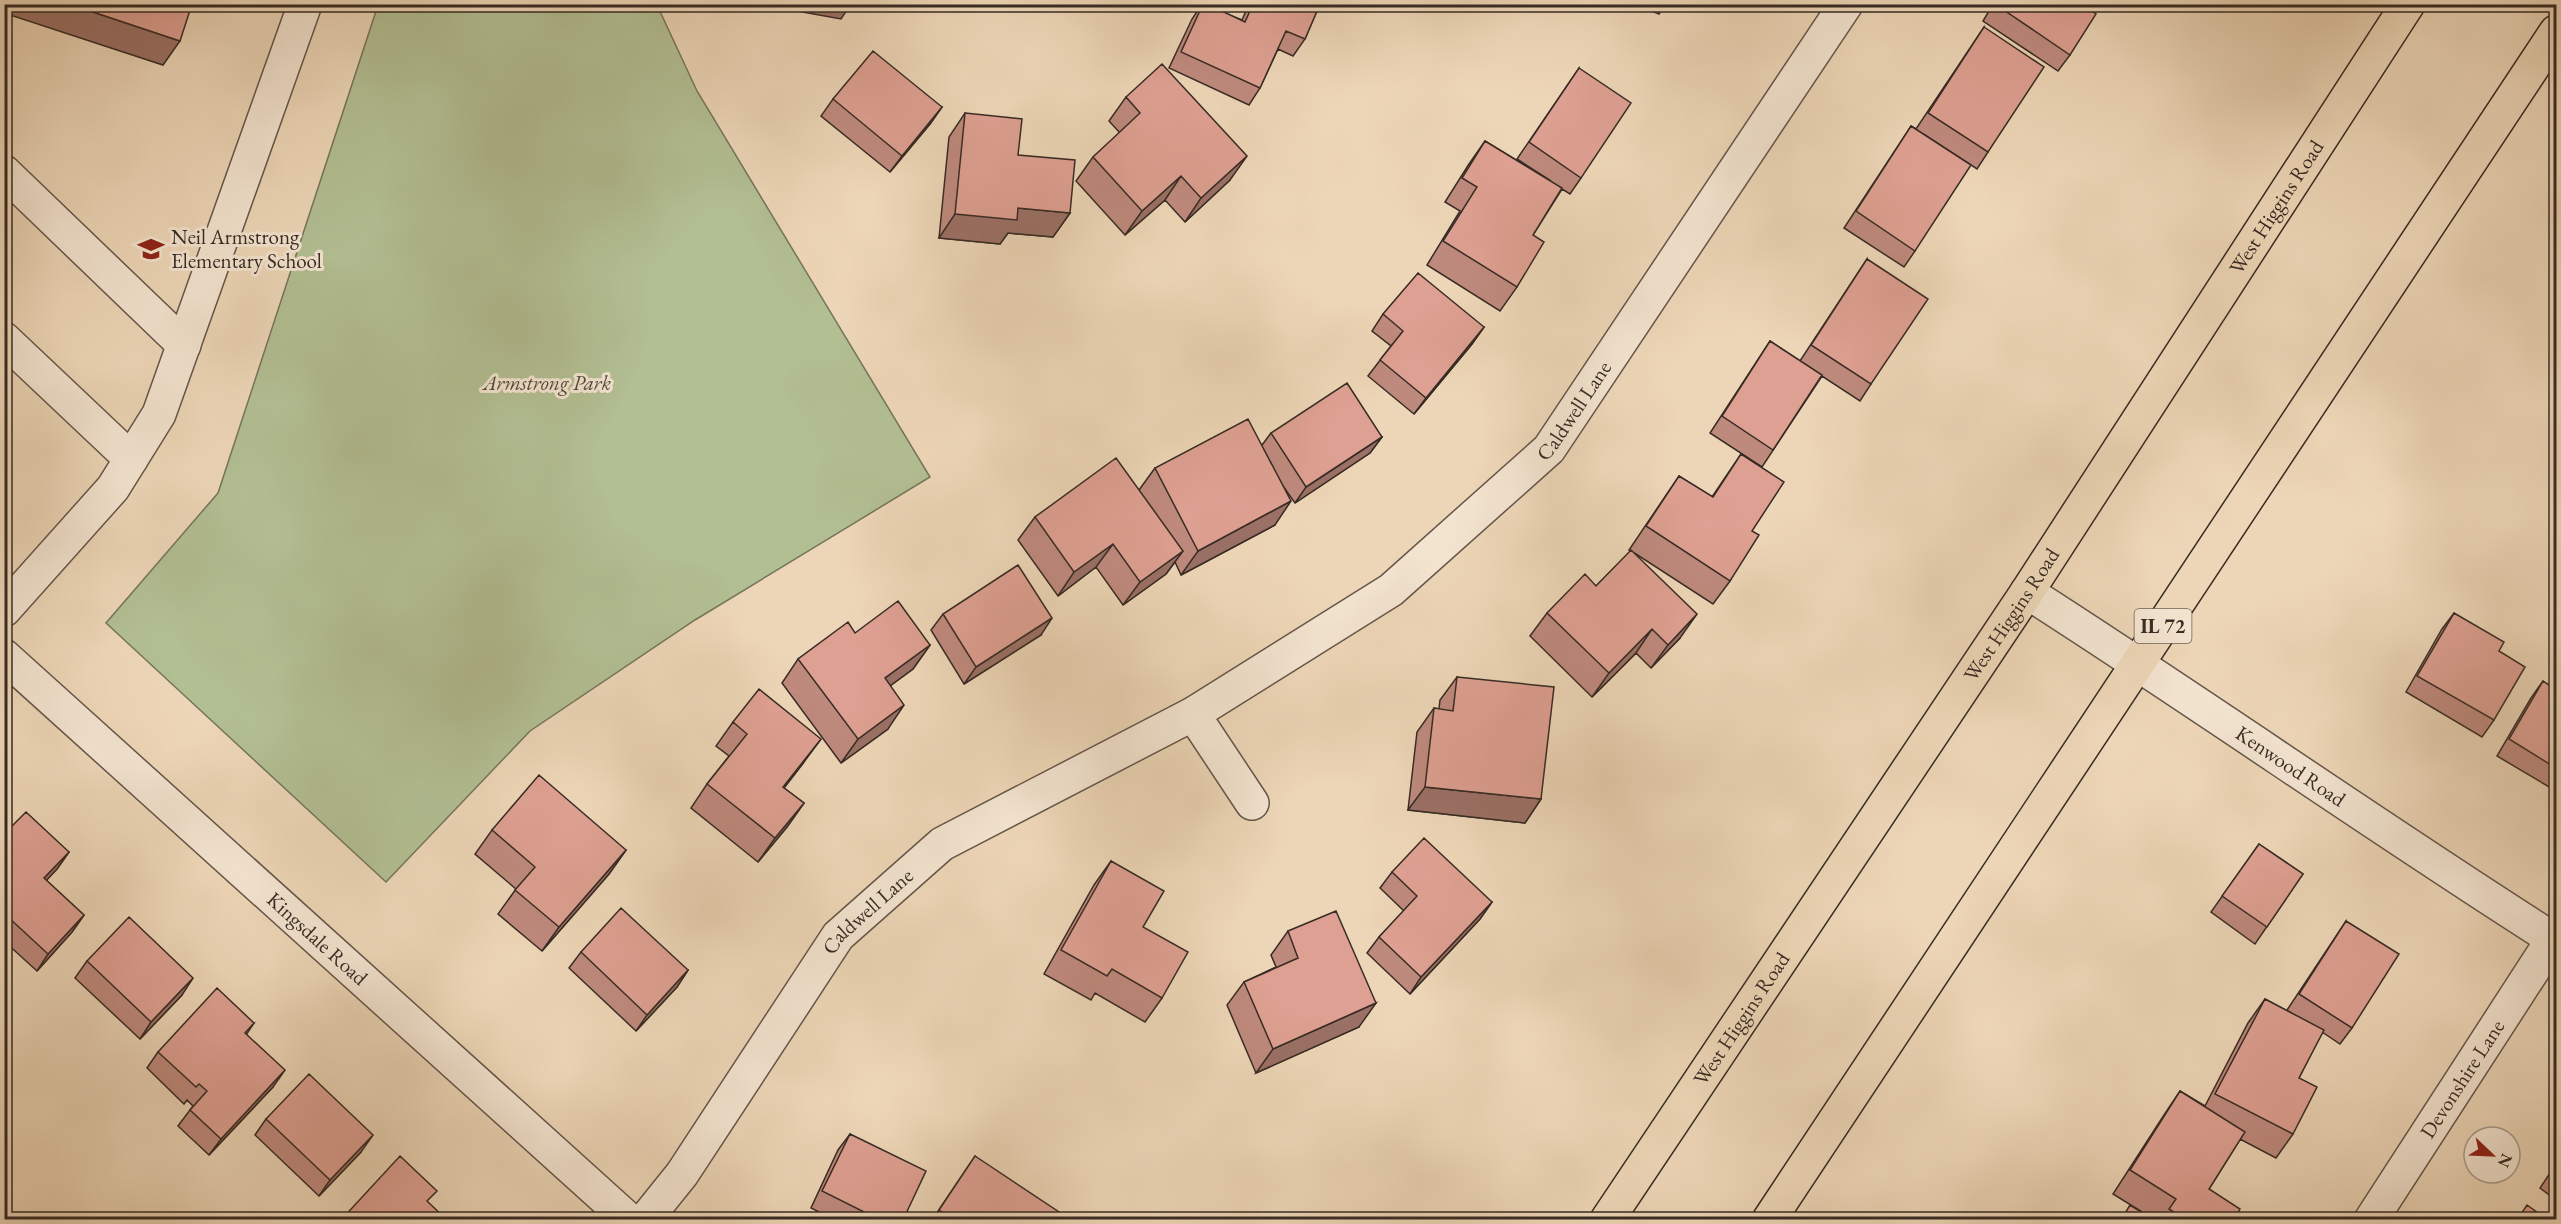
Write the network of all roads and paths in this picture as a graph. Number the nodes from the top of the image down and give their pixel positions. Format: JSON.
{"nodes":[{"id":1,"x":304,"y":4,"type":"edge"},
{"id":2,"x":1846,"y":4,"type":"edge"},
{"id":3,"x":2408,"y":4,"type":"edge"},
{"id":4,"x":2556,"y":32,"type":"edge"},
{"id":5,"x":4,"y":172,"type":"edge"},
{"id":6,"x":4,"y":339,"type":"edge"},
{"id":7,"x":184,"y":345,"type":"junction"},
{"id":8,"x":131,"y":459,"type":"junction"},
{"id":9,"x":2027,"y":592,"type":"junction"},
{"id":10,"x":4,"y":610,"type":"edge"},
{"id":11,"x":4,"y":656,"type":"edge"},
{"id":12,"x":2139,"y":663,"type":"junction"},
{"id":13,"x":1193,"y":714,"type":"junction"},
{"id":14,"x":1252,"y":803,"type":"dead end"},
{"id":15,"x":2555,"y":940,"type":"edge"},
{"id":16,"x":629,"y":1220,"type":"edge"},
{"id":17,"x":645,"y":1220,"type":"edge"},
{"id":18,"x":1607,"y":1220,"type":"edge"},
{"id":19,"x":1769,"y":1220,"type":"edge"},
{"id":20,"x":2371,"y":1220,"type":"edge"}],
"edges":[{"from":1,"to":7,"type":"street"},
{"from":2,"to":13,"type":"street","name":"Caldwell Lane"},
{"from":3,"to":9,"type":"main road","name":"West Higgins Road"},
{"from":4,"to":12,"type":"main road","number":"IL 72"},
{"from":5,"to":7,"type":"street"},
{"from":6,"to":8,"type":"street"},
{"from":7,"to":8,"type":"street"},
{"from":8,"to":10,"type":"street"},
{"from":9,"to":12,"type":"street","name":"Kenwood Road"},
{"from":9,"to":18,"type":"main road","name":"West Higgins Road"},
{"from":11,"to":16,"type":"street","name":"Kingsdale Road"},
{"from":12,"to":15,"type":"street","name":"Kenwood Road"},
{"from":12,"to":19,"type":"main road","number":"IL 72"},
{"from":13,"to":14,"type":"street"},
{"from":13,"to":17,"type":"street","name":"Caldwell Lane"},
{"from":15,"to":20,"type":"street","name":"Devonshire Lane"}]}
